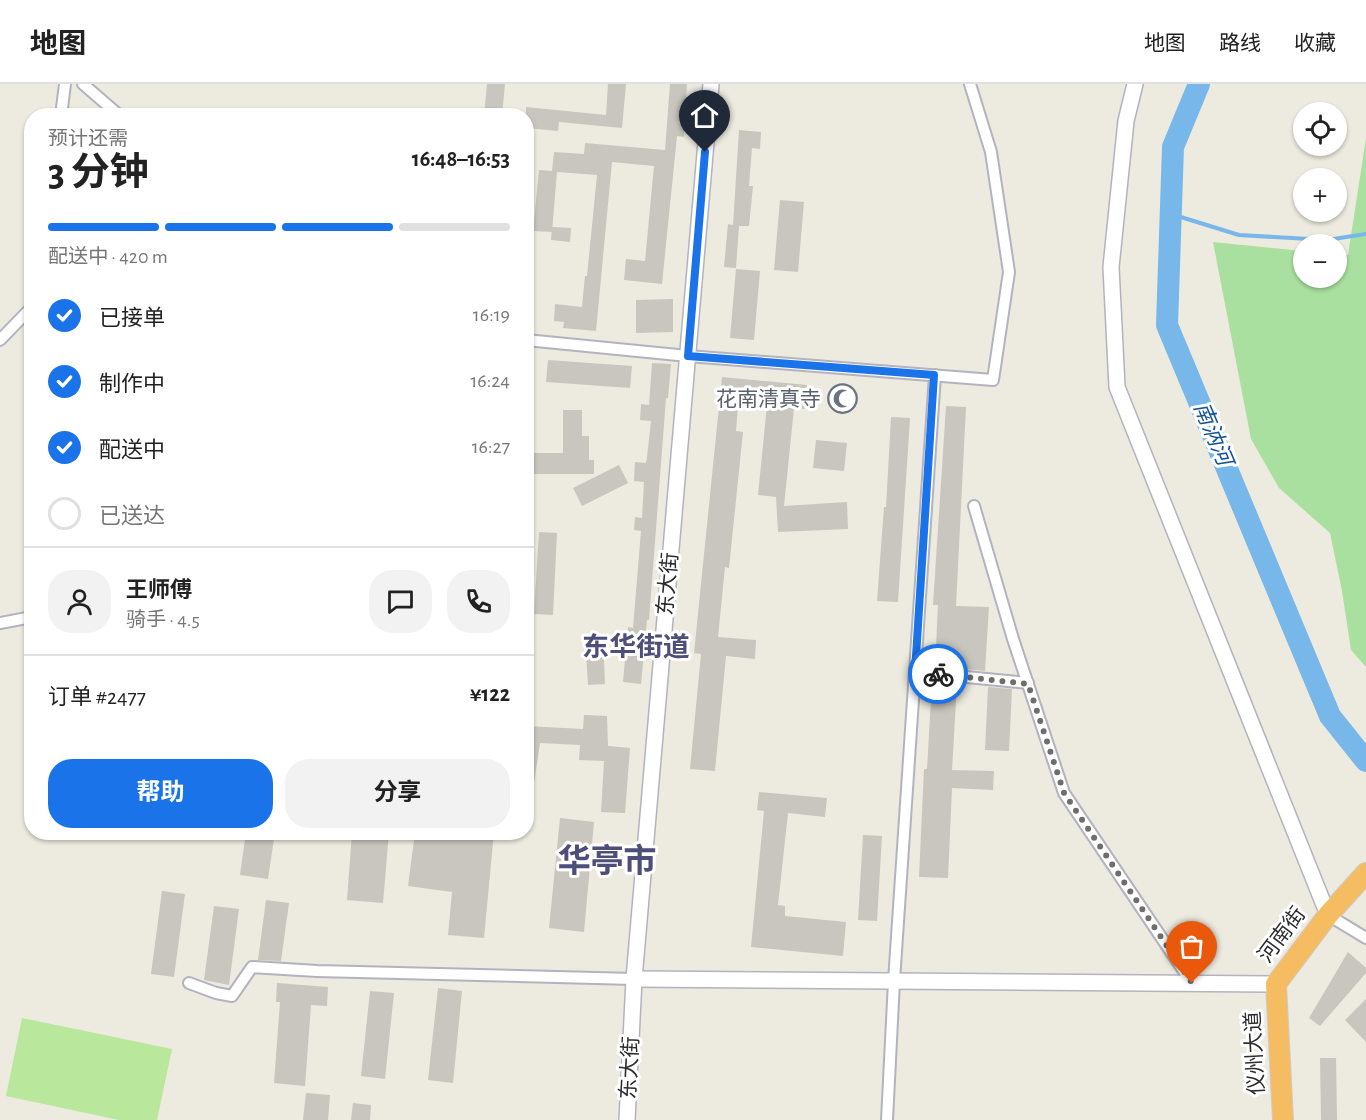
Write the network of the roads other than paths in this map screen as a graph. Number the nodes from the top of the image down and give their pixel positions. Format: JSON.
{"nodes":[{"id":1,"x":65,"y":84,"type":"edge"},
{"id":2,"x":83,"y":84,"type":"edge"},
{"id":3,"x":711,"y":84,"type":"edge"},
{"id":4,"x":970,"y":84,"type":"edge"},
{"id":5,"x":1135,"y":84,"type":"edge"},
{"id":6,"x":63,"y":108,"type":"edge"},
{"id":7,"x":111,"y":108,"type":"edge"},
{"id":8,"x":24,"y":315,"type":"edge"},
{"id":9,"x":0,"y":340,"type":"edge"},
{"id":10,"x":534,"y":341,"type":"edge"},
{"id":11,"x":688,"y":356,"type":"junction"},
{"id":12,"x":934,"y":375,"type":"junction"},
{"id":13,"x":974,"y":506,"type":"dead end"},
{"id":14,"x":24,"y":620,"type":"edge"},
{"id":15,"x":0,"y":624,"type":"edge"},
{"id":16,"x":915,"y":672,"type":"junction"},
{"id":17,"x":1028,"y":684,"type":"junction"},
{"id":18,"x":1366,"y":873,"type":"edge"},
{"id":19,"x":1328,"y":915,"type":"junction"},
{"id":20,"x":1366,"y":938,"type":"edge"},
{"id":21,"x":634,"y":979,"type":"junction"},
{"id":22,"x":894,"y":981,"type":"junction"},
{"id":23,"x":189,"y":983,"type":"dead end"},
{"id":24,"x":1192,"y":983,"type":"junction"},
{"id":25,"x":1276,"y":984,"type":"junction"},
{"id":26,"x":627,"y":1120,"type":"edge"},
{"id":27,"x":887,"y":1120,"type":"edge"},
{"id":28,"x":1283,"y":1120,"type":"edge"}],
"edges":[{"from":1,"to":6,"type":"street"},
{"from":2,"to":7,"type":"street"},
{"from":3,"to":11,"type":"street","name":"东大街"},
{"from":4,"to":12,"type":"street"},
{"from":5,"to":19,"type":"street"},
{"from":8,"to":9,"type":"street"},
{"from":10,"to":11,"type":"street"},
{"from":11,"to":12,"type":"street"},
{"from":11,"to":21,"type":"street","name":"东大街"},
{"from":12,"to":16,"type":"street"},
{"from":13,"to":17,"type":"street"},
{"from":14,"to":15,"type":"street"},
{"from":16,"to":17,"type":"street"},
{"from":16,"to":22,"type":"street"},
{"from":17,"to":24,"type":"street"},
{"from":18,"to":19,"type":"highway","name":"河南街"},
{"from":19,"to":20,"type":"street"},
{"from":19,"to":25,"type":"highway","name":"河南街"},
{"from":21,"to":22,"type":"street"},
{"from":21,"to":23,"type":"street"},
{"from":21,"to":26,"type":"street","name":"东大街"},
{"from":22,"to":24,"type":"street"},
{"from":22,"to":27,"type":"street"},
{"from":24,"to":25,"type":"street"},
{"from":25,"to":28,"type":"highway","name":"仪州大道"}]}
